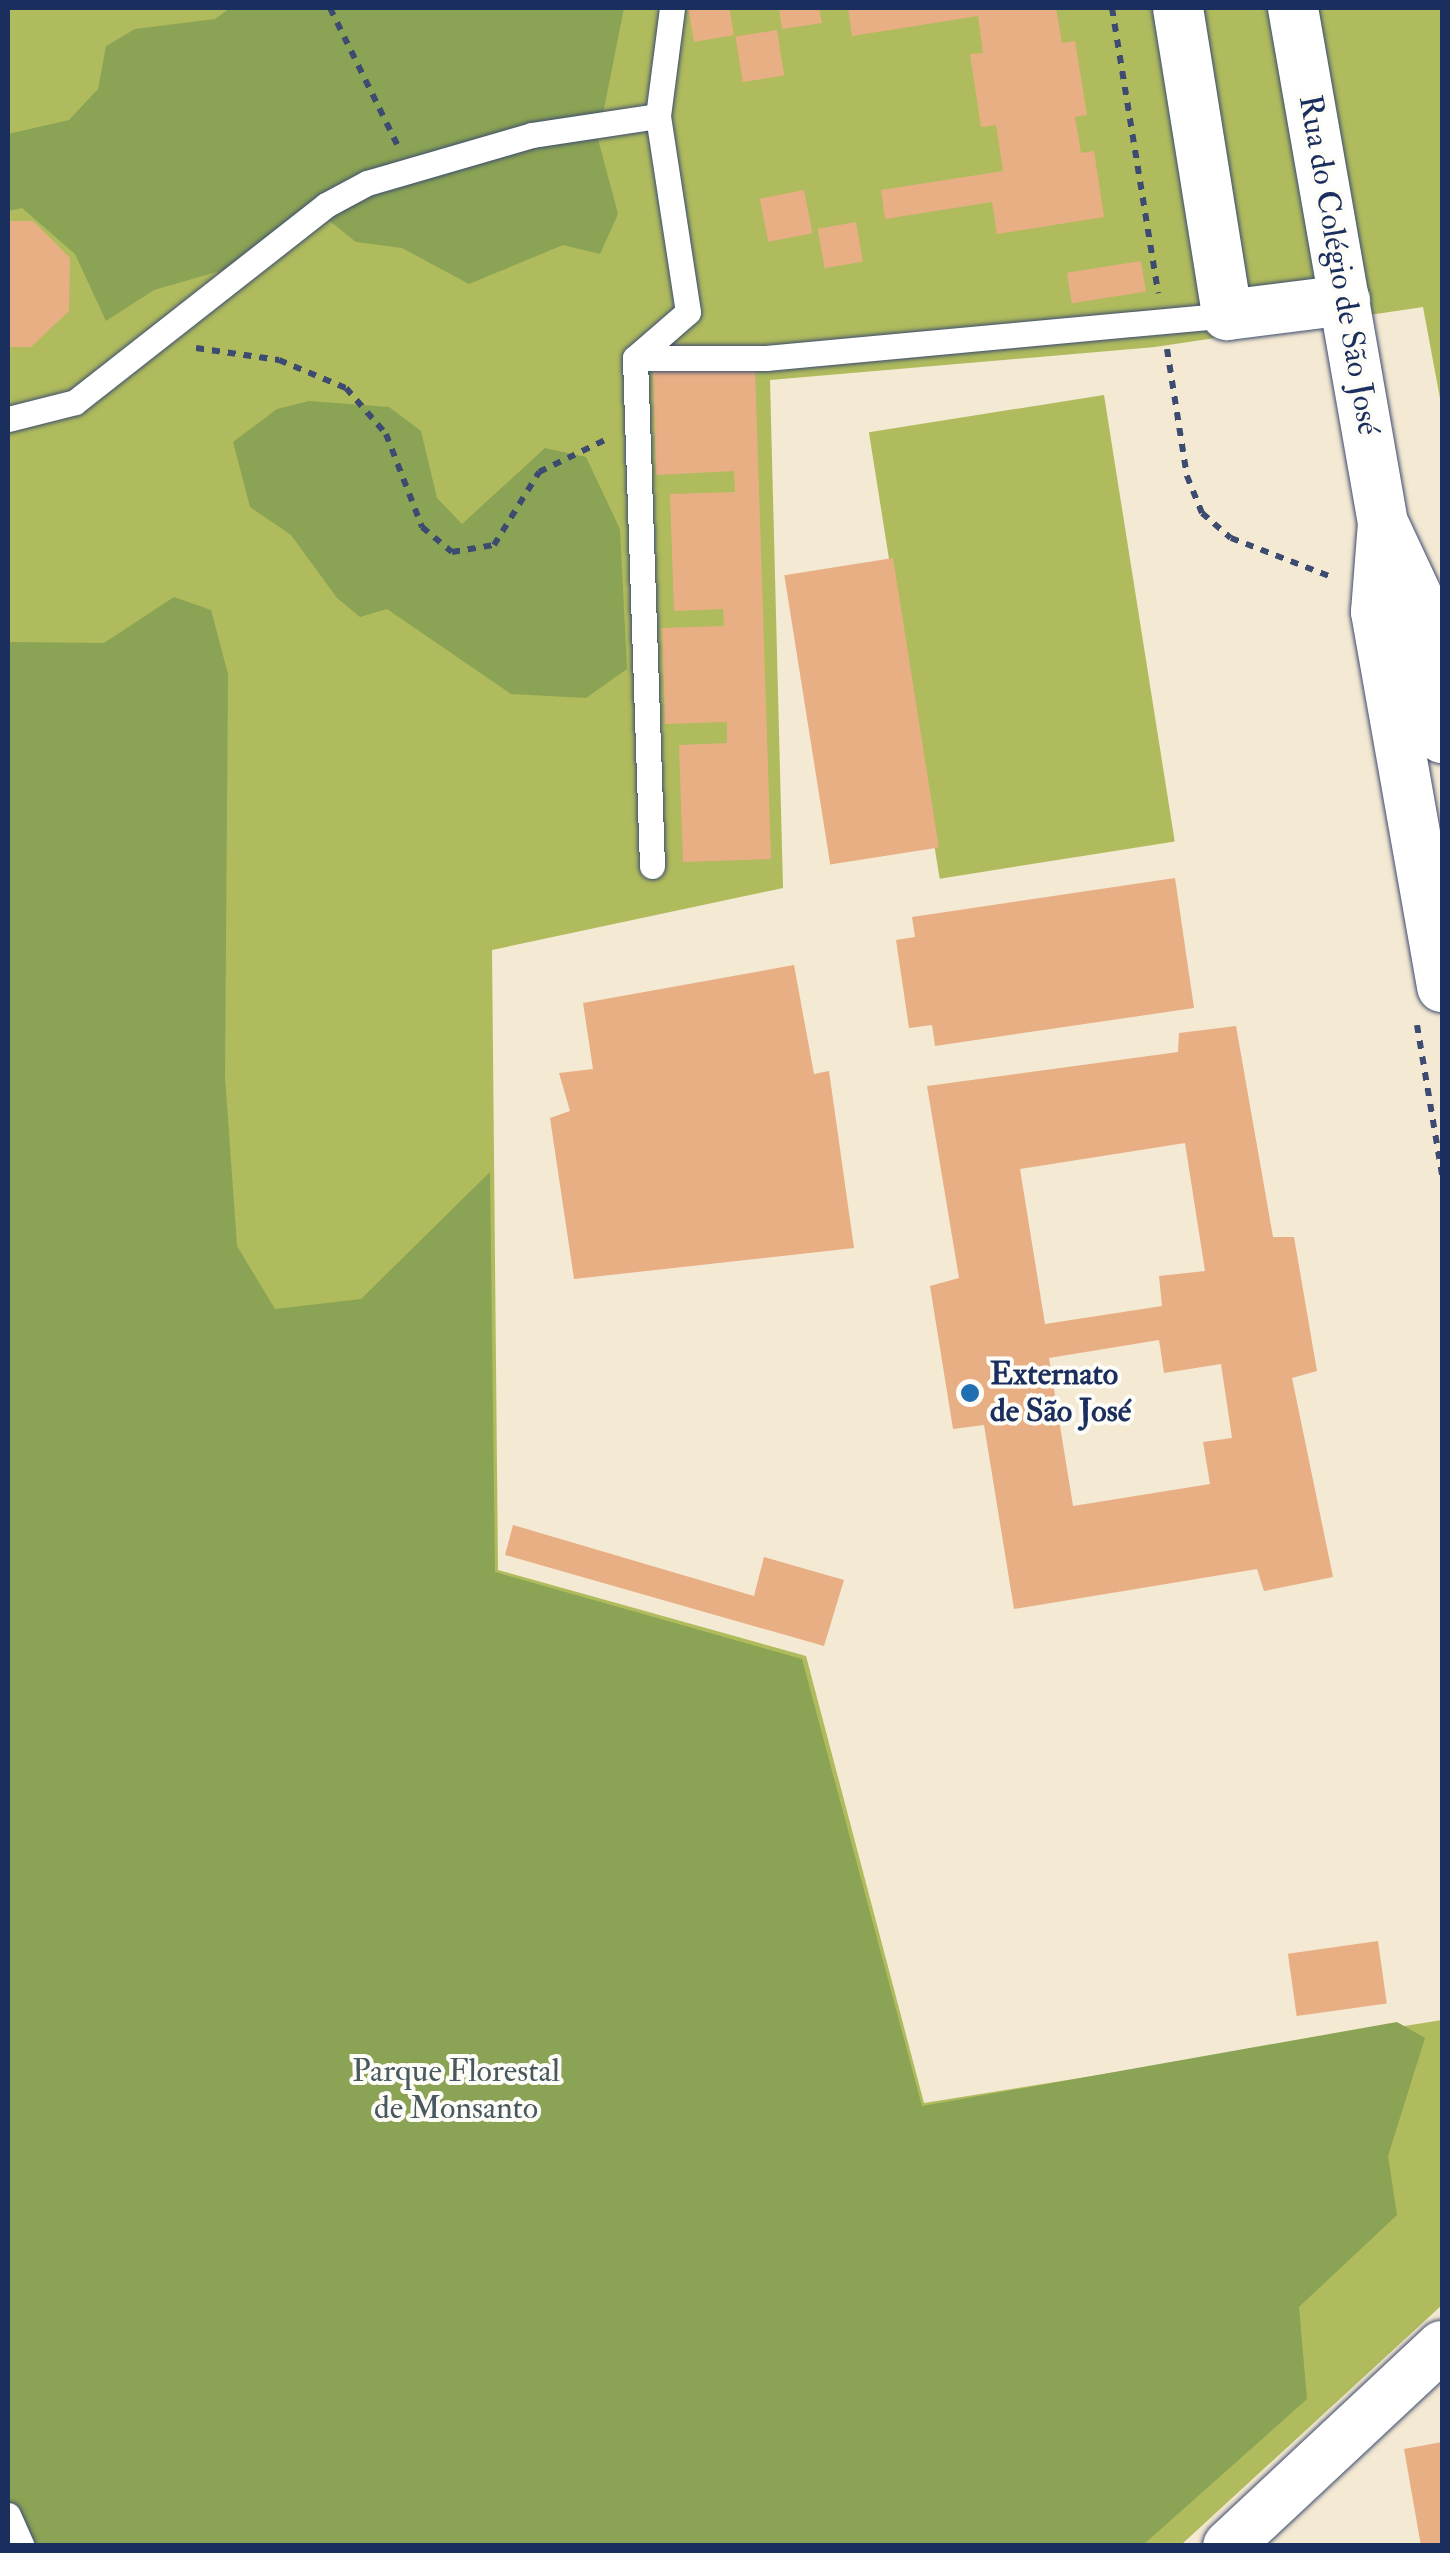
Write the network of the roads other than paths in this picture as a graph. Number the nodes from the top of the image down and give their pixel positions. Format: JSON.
{"nodes":[{"id":1,"x":672,"y":8,"type":"edge"},
{"id":2,"x":1178,"y":8,"type":"edge"},
{"id":3,"x":1294,"y":8,"type":"edge"},
{"id":4,"x":658,"y":116,"type":"junction"},
{"id":5,"x":1345,"y":300,"type":"junction"},
{"id":6,"x":1227,"y":315,"type":"junction"},
{"id":7,"x":635,"y":358,"type":"junction"},
{"id":8,"x":8,"y":419,"type":"edge"},
{"id":9,"x":1383,"y":523,"type":"junction"},
{"id":10,"x":1442,"y":738,"type":"edge"},
{"id":11,"x":652,"y":866,"type":"dead end"},
{"id":12,"x":1429,"y":1002,"type":"edge"},
{"id":13,"x":1442,"y":2346,"type":"edge"},
{"id":14,"x":8,"y":2515,"type":"edge"},
{"id":15,"x":22,"y":2546,"type":"edge"},
{"id":16,"x":1228,"y":2546,"type":"edge"}],
"edges":[{"from":1,"to":4,"type":"lane"},
{"from":2,"to":6,"type":"street"},
{"from":3,"to":5,"type":"street","name":"Rua do Colégio de São José"},
{"from":4,"to":7,"type":"lane"},
{"from":4,"to":8,"type":"lane"},
{"from":5,"to":6,"type":"street"},
{"from":5,"to":9,"type":"street","name":"Rua do Colégio de São José"},
{"from":6,"to":7,"type":"lane"},
{"from":7,"to":11,"type":"lane"},
{"from":9,"to":10,"type":"street","name":"Rua do Colégio de São José"},
{"from":9,"to":12,"type":"street","name":"Rua do Colégio de São José"},
{"from":13,"to":16,"type":"street"},
{"from":14,"to":15,"type":"lane"}]}
